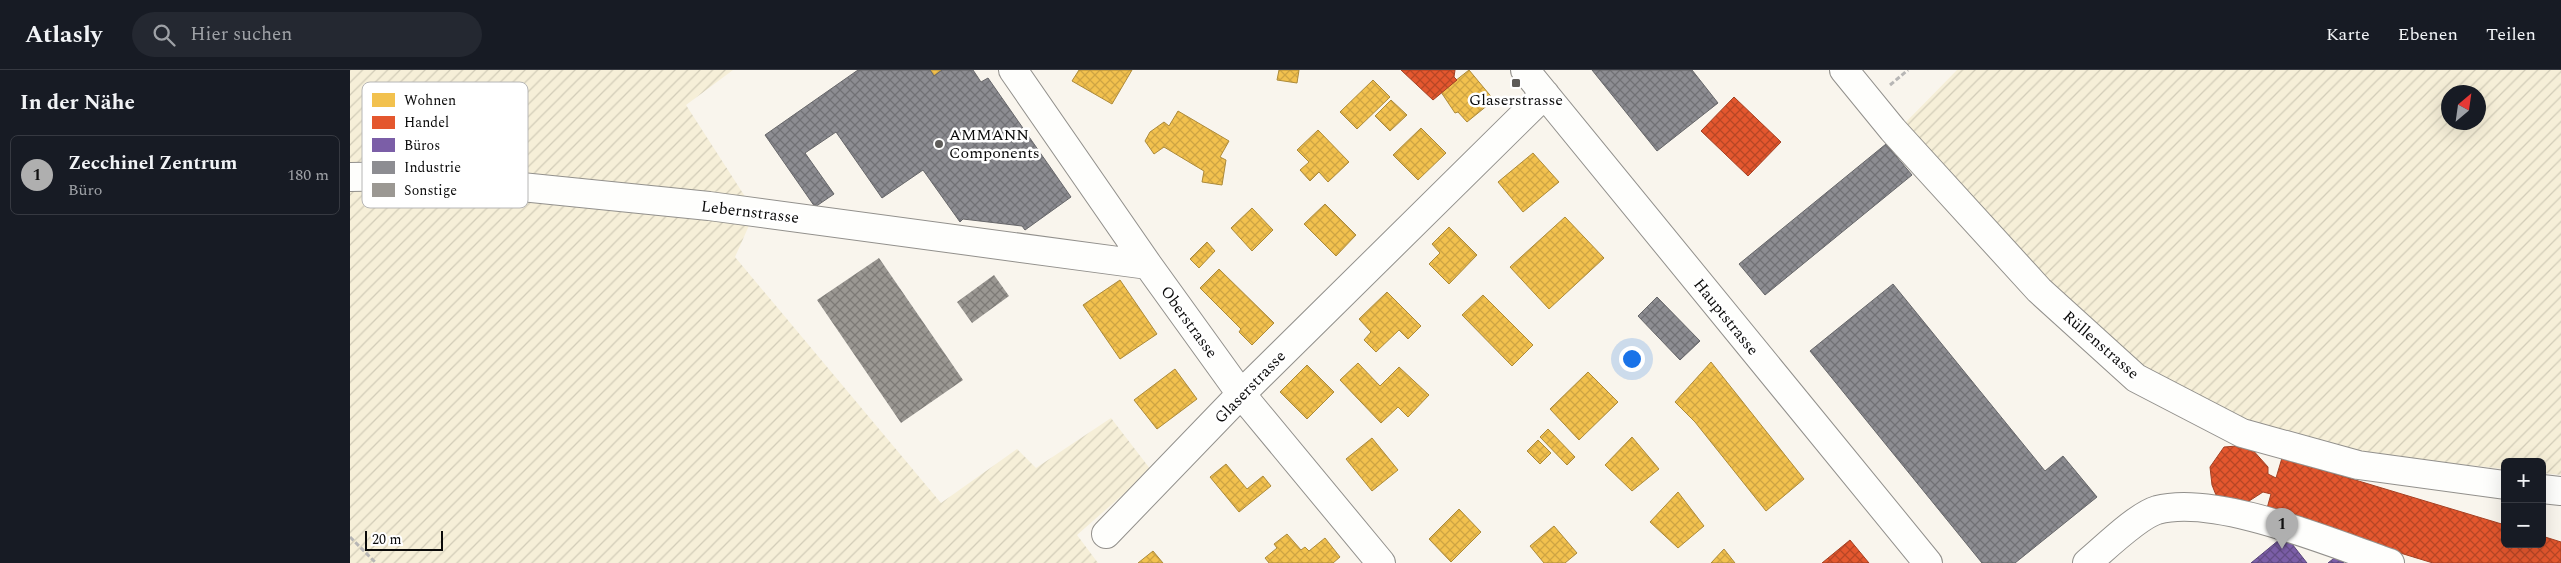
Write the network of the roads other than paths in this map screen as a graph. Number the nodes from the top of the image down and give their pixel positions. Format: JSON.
{"nodes":[{"id":1,"x":1013,"y":70,"type":"edge"},
{"id":2,"x":1525,"y":70,"type":"edge"},
{"id":3,"x":1844,"y":70,"type":"edge"},
{"id":4,"x":1545,"y":94,"type":"junction"},
{"id":5,"x":528,"y":188,"type":"edge"},
{"id":6,"x":1148,"y":265,"type":"junction"},
{"id":7,"x":1242,"y":394,"type":"junction"},
{"id":8,"x":2501,"y":484,"type":"edge"},
{"id":9,"x":2546,"y":489,"type":"edge"},
{"id":10,"x":2561,"y":491,"type":"edge"},
{"id":11,"x":1106,"y":534,"type":"dead end"},
{"id":12,"x":1381,"y":563,"type":"edge"},
{"id":13,"x":1928,"y":563,"type":"edge"},
{"id":14,"x":2087,"y":563,"type":"edge"},
{"id":15,"x":2390,"y":563,"type":"edge"}],
"edges":[{"from":1,"to":6,"type":"street","name":"Oberstrasse"},
{"from":2,"to":4,"type":"street","name":"Hauptstrasse"},
{"from":3,"to":8,"type":"street","name":"Rüllenstrasse"},
{"from":4,"to":7,"type":"street","name":"Glaserstrasse"},
{"from":4,"to":13,"type":"street","name":"Hauptstrasse"},
{"from":5,"to":6,"type":"street","name":"Lebernstrasse"},
{"from":6,"to":7,"type":"street","name":"Oberstrasse"},
{"from":7,"to":11,"type":"street","name":"Glaserstrasse"},
{"from":7,"to":12,"type":"street","name":"Oberstrasse"},
{"from":9,"to":10,"type":"street"},
{"from":14,"to":15,"type":"street"}]}
